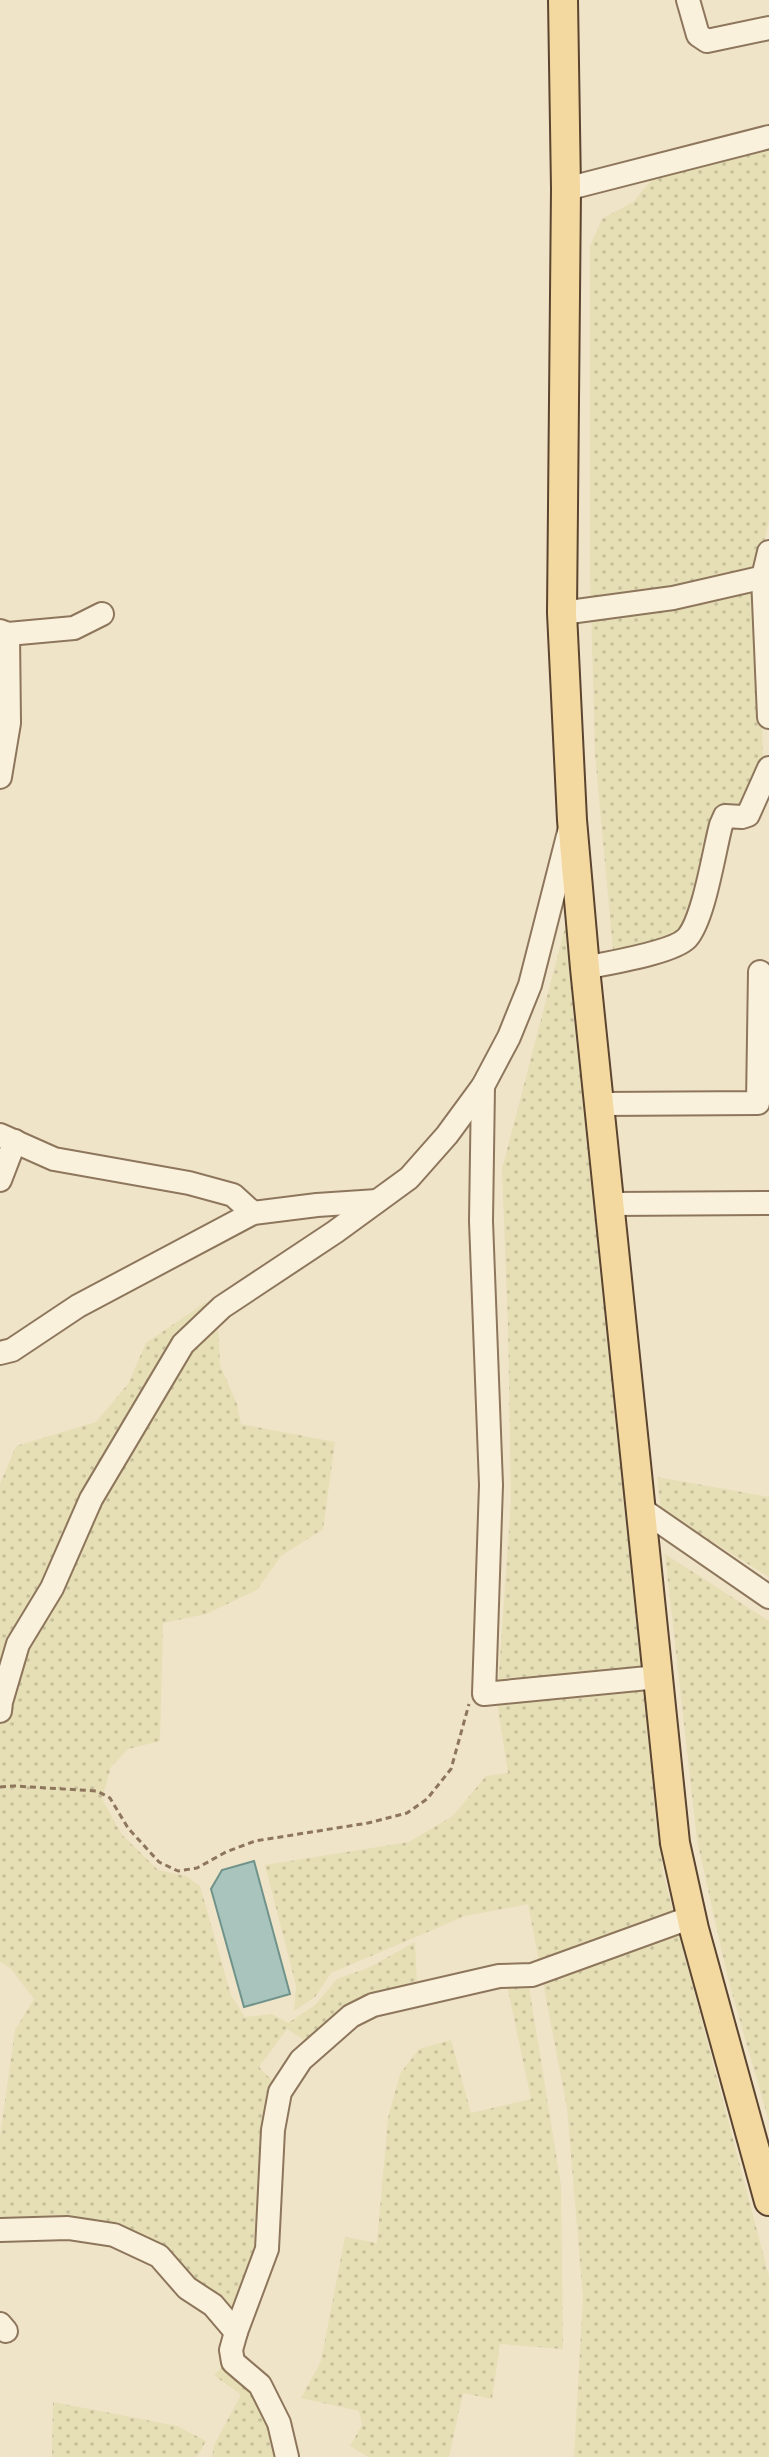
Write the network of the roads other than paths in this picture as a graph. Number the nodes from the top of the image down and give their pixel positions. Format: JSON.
{"nodes":[{"id":1,"x":563,"y":0,"type":"edge"},
{"id":2,"x":688,"y":0,"type":"edge"},
{"id":3,"x":769,"y":28,"type":"edge"},
{"id":4,"x":769,"y":137,"type":"edge"},
{"id":5,"x":566,"y":189,"type":"junction"},
{"id":6,"x":769,"y":552,"type":"edge"},
{"id":7,"x":766,"y":576,"type":"edge"},
{"id":8,"x":562,"y":613,"type":"junction"},
{"id":9,"x":102,"y":614,"type":"dead end"},
{"id":10,"x":4,"y":633,"type":"edge"},
{"id":11,"x":769,"y":717,"type":"edge"},
{"id":12,"x":768,"y":775,"type":"edge"},
{"id":13,"x":0,"y":777,"type":"edge"},
{"id":14,"x":572,"y":820,"type":"junction"},
{"id":15,"x":585,"y":968,"type":"junction"},
{"id":16,"x":760,"y":972,"type":"dead end"},
{"id":17,"x":483,"y":1086,"type":"junction"},
{"id":18,"x":600,"y":1104,"type":"junction"},
{"id":19,"x":7,"y":1138,"type":"edge"},
{"id":20,"x":0,"y":1180,"type":"edge"},
{"id":21,"x":379,"y":1201,"type":"junction"},
{"id":22,"x":769,"y":1203,"type":"edge"},
{"id":23,"x":611,"y":1204,"type":"junction"},
{"id":24,"x":253,"y":1213,"type":"junction"},
{"id":25,"x":0,"y":1353,"type":"edge"},
{"id":26,"x":640,"y":1508,"type":"junction"},
{"id":27,"x":769,"y":1597,"type":"edge"},
{"id":28,"x":658,"y":1677,"type":"junction"},
{"id":29,"x":0,"y":1711,"type":"edge"},
{"id":30,"x":692,"y":1917,"type":"junction"},
{"id":31,"x":769,"y":2201,"type":"edge"},
{"id":32,"x":0,"y":2230,"type":"edge"},
{"id":33,"x":236,"y":2332,"type":"junction"},
{"id":34,"x":287,"y":2457,"type":"edge"}],
"edges":[{"from":1,"to":5,"type":"main road"},
{"from":2,"to":3,"type":"street"},
{"from":4,"to":5,"type":"street"},
{"from":5,"to":8,"type":"main road"},
{"from":6,"to":7,"type":"street"},
{"from":7,"to":8,"type":"street"},
{"from":7,"to":11,"type":"street"},
{"from":8,"to":14,"type":"main road"},
{"from":9,"to":10,"type":"street"},
{"from":10,"to":13,"type":"street"},
{"from":12,"to":15,"type":"street"},
{"from":14,"to":15,"type":"main road"},
{"from":14,"to":17,"type":"street"},
{"from":15,"to":18,"type":"main road"},
{"from":16,"to":18,"type":"street"},
{"from":17,"to":21,"type":"street"},
{"from":17,"to":28,"type":"street"},
{"from":18,"to":23,"type":"main road"},
{"from":19,"to":20,"type":"street"},
{"from":19,"to":24,"type":"street"},
{"from":21,"to":24,"type":"street"},
{"from":21,"to":29,"type":"street"},
{"from":22,"to":23,"type":"street"},
{"from":23,"to":26,"type":"main road"},
{"from":24,"to":25,"type":"street"},
{"from":26,"to":27,"type":"street"},
{"from":26,"to":28,"type":"main road"},
{"from":28,"to":30,"type":"main road"},
{"from":30,"to":31,"type":"main road"},
{"from":30,"to":33,"type":"street"},
{"from":32,"to":33,"type":"street"},
{"from":33,"to":34,"type":"street"}]}
